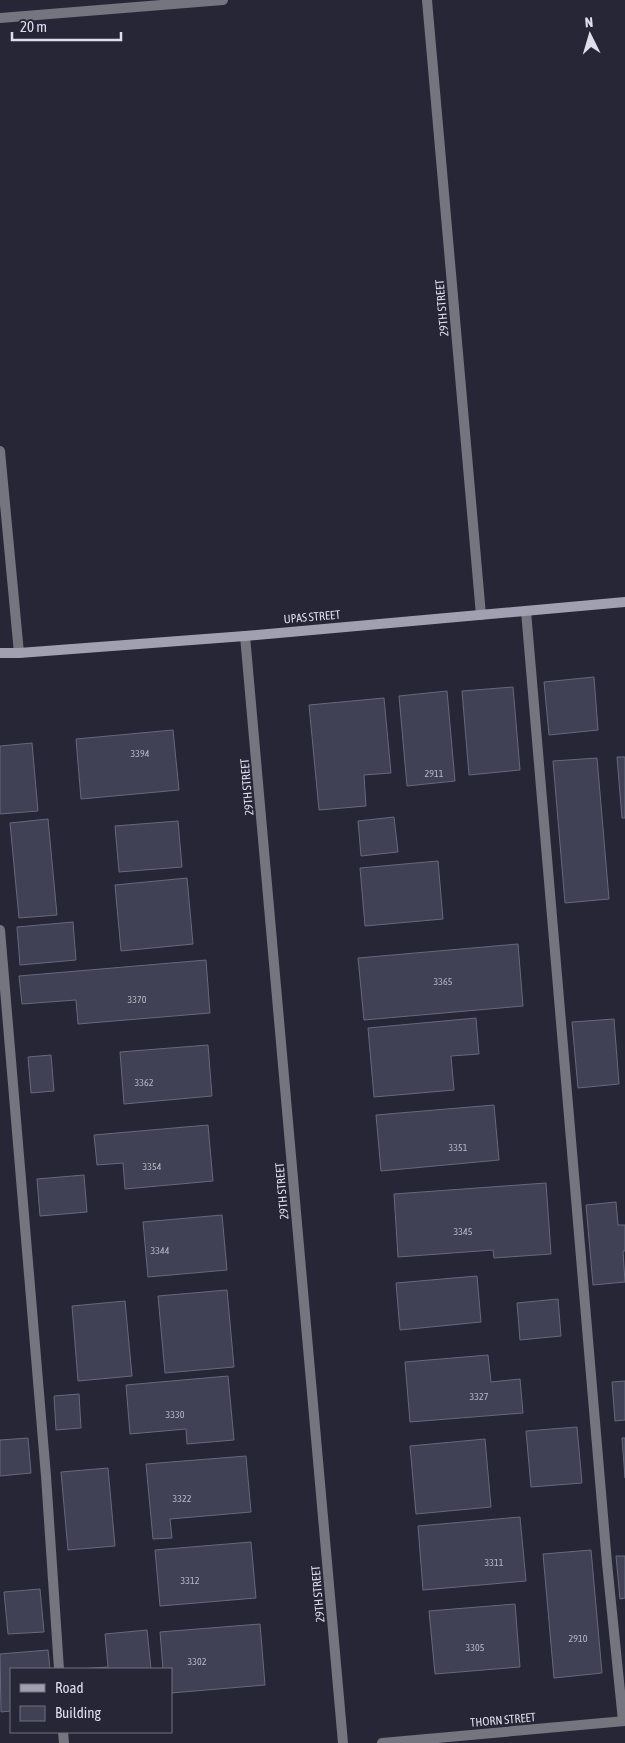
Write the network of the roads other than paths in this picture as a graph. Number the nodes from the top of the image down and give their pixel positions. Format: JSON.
{"nodes":[{"id":1,"x":224,"y":0,"type":"edge"},
{"id":2,"x":427,"y":0,"type":"edge"},
{"id":3,"x":0,"y":18,"type":"edge"},
{"id":4,"x":0,"y":451,"type":"edge"},
{"id":5,"x":625,"y":602,"type":"edge"},
{"id":6,"x":526,"y":611,"type":"junction"},
{"id":7,"x":481,"y":615,"type":"junction"},
{"id":8,"x":245,"y":636,"type":"junction"},
{"id":9,"x":0,"y":653,"type":"edge"},
{"id":10,"x":19,"y":653,"type":"junction"},
{"id":11,"x":0,"y":930,"type":"edge"},
{"id":12,"x":59,"y":1668,"type":"edge"},
{"id":13,"x":624,"y":1721,"type":"edge"},
{"id":14,"x":343,"y":1743,"type":"edge"},
{"id":15,"x":382,"y":1743,"type":"edge"}],
"edges":[{"from":1,"to":3,"type":"street"},
{"from":2,"to":7,"type":"street","name":"29TH STREET"},
{"from":4,"to":10,"type":"street"},
{"from":5,"to":6,"type":"main road","name":"UPAS STREET"},
{"from":6,"to":7,"type":"main road","name":"UPAS STREET"},
{"from":6,"to":13,"type":"street"},
{"from":7,"to":8,"type":"main road","name":"UPAS STREET"},
{"from":8,"to":10,"type":"main road","name":"UPAS STREET"},
{"from":8,"to":14,"type":"street","name":"29TH STREET"},
{"from":9,"to":10,"type":"main road","name":"UPAS STREET"},
{"from":11,"to":12,"type":"street"},
{"from":13,"to":15,"type":"street","name":"THORN STREET"}]}
